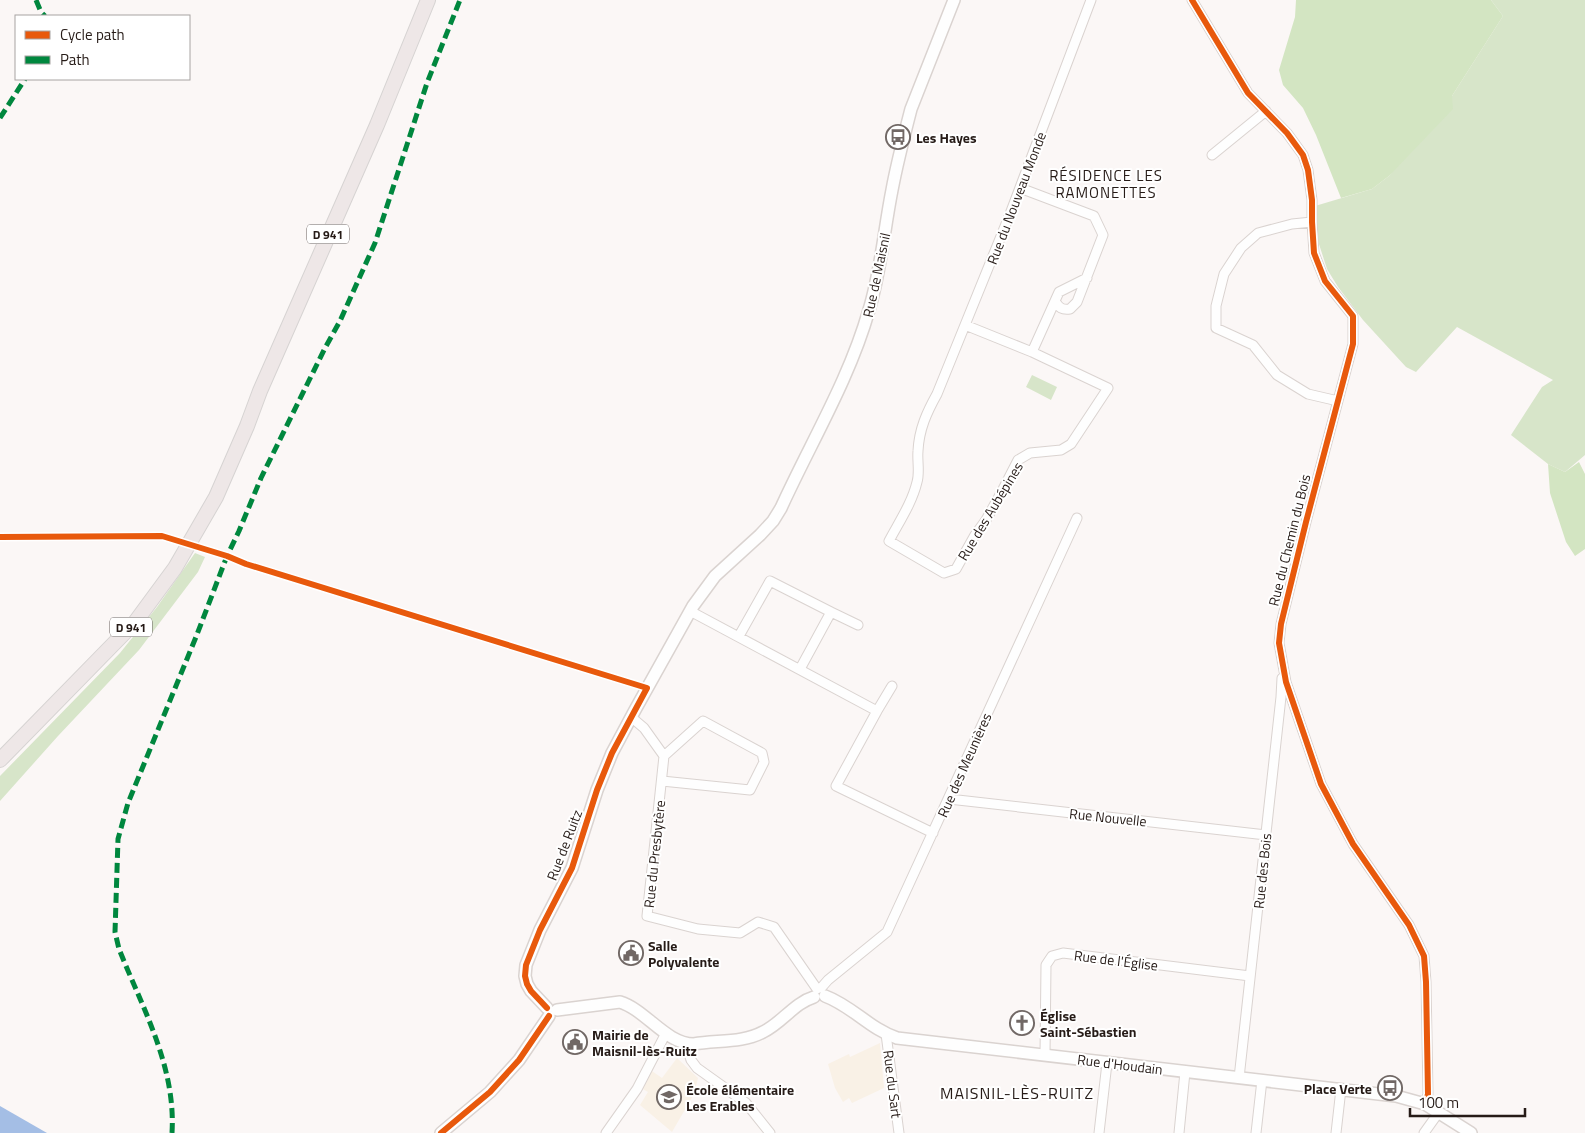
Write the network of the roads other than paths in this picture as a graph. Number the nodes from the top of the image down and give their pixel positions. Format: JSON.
{"nodes":[{"id":1,"x":428,"y":0,"type":"edge"},
{"id":2,"x":954,"y":0,"type":"edge"},
{"id":3,"x":1091,"y":0,"type":"edge"},
{"id":4,"x":1192,"y":0,"type":"edge"},
{"id":5,"x":1266,"y":111,"type":"junction"},
{"id":6,"x":1212,"y":155,"type":"dead end"},
{"id":7,"x":1020,"y":188,"type":"junction"},
{"id":8,"x":1312,"y":222,"type":"junction"},
{"id":9,"x":1087,"y":278,"type":"junction"},
{"id":10,"x":1055,"y":301,"type":"junction"},
{"id":11,"x":965,"y":326,"type":"junction"},
{"id":12,"x":1032,"y":352,"type":"junction"},
{"id":13,"x":937,"y":394,"type":"joint"},
{"id":14,"x":1338,"y":401,"type":"junction"},
{"id":15,"x":1077,"y":518,"type":"dead end"},
{"id":16,"x":760,"y":535,"type":"joint"},
{"id":17,"x":690,"y":611,"type":"junction"},
{"id":18,"x":831,"y":612,"type":"junction"},
{"id":19,"x":858,"y":625,"type":"dead end"},
{"id":20,"x":739,"y":636,"type":"junction"},
{"id":21,"x":1282,"y":665,"type":"junction"},
{"id":22,"x":800,"y":669,"type":"junction"},
{"id":23,"x":892,"y":686,"type":"dead end"},
{"id":24,"x":877,"y":711,"type":"junction"},
{"id":25,"x":631,"y":717,"type":"junction"},
{"id":26,"x":664,"y":756,"type":"junction"},
{"id":27,"x":0,"y":760,"type":"edge"},
{"id":28,"x":662,"y":781,"type":"junction"},
{"id":29,"x":949,"y":799,"type":"junction"},
{"id":30,"x":933,"y":833,"type":"junction"},
{"id":31,"x":1266,"y":835,"type":"junction"},
{"id":32,"x":1250,"y":976,"type":"junction"},
{"id":33,"x":819,"y":992,"type":"junction"},
{"id":34,"x":551,"y":1011,"type":"junction"},
{"id":35,"x":666,"y":1033,"type":"junction"},
{"id":36,"x":886,"y":1034,"type":"junction"},
{"id":37,"x":686,"y":1044,"type":"junction"},
{"id":38,"x":1045,"y":1055,"type":"junction"},
{"id":39,"x":1107,"y":1063,"type":"junction"},
{"id":40,"x":1184,"y":1072,"type":"junction"},
{"id":41,"x":1239,"y":1078,"type":"junction"},
{"id":42,"x":1262,"y":1080,"type":"junction"},
{"id":43,"x":1341,"y":1089,"type":"junction"},
{"id":44,"x":1425,"y":1104,"type":"junction"},
{"id":45,"x":1439,"y":1112,"type":"junction"},
{"id":46,"x":441,"y":1133,"type":"edge"},
{"id":47,"x":606,"y":1133,"type":"edge"},
{"id":48,"x":770,"y":1133,"type":"edge"},
{"id":49,"x":899,"y":1133,"type":"edge"},
{"id":50,"x":1099,"y":1133,"type":"edge"},
{"id":51,"x":1179,"y":1133,"type":"edge"},
{"id":52,"x":1256,"y":1133,"type":"edge"},
{"id":53,"x":1336,"y":1133,"type":"edge"},
{"id":54,"x":1424,"y":1133,"type":"edge"},
{"id":55,"x":1471,"y":1133,"type":"edge"}],
"edges":[{"from":1,"to":27,"type":"main road","number":"D 941"},
{"from":2,"to":16,"type":"street","name":"Rue de Maisnil"},
{"from":3,"to":7,"type":"street","name":"Rue du Nouveau Monde"},
{"from":4,"to":5,"type":"street","name":"Rue du Chemin du Bois"},
{"from":5,"to":6,"type":"street"},
{"from":5,"to":8,"type":"street","name":"Rue du Chemin du Bois"},
{"from":7,"to":9,"type":"street"},
{"from":7,"to":11,"type":"street","name":"Rue du Nouveau Monde"},
{"from":8,"to":14,"type":"street","name":"Rue du Chemin du Bois"},
{"from":8,"to":14,"type":"street"},
{"from":9,"to":10,"type":"street"},
{"from":9,"to":10,"type":"street"},
{"from":10,"to":12,"type":"street"},
{"from":11,"to":12,"type":"street"},
{"from":11,"to":13,"type":"street","name":"Rue du Nouveau Monde"},
{"from":12,"to":13,"type":"street","name":"Rue des Aubépines"},
{"from":14,"to":21,"type":"street","name":"Rue du Chemin du Bois"},
{"from":15,"to":29,"type":"street","name":"Rue des Meunières"},
{"from":16,"to":17,"type":"street","name":"Rue de Ruitz"},
{"from":17,"to":20,"type":"street"},
{"from":17,"to":25,"type":"street","name":"Rue de Ruitz"},
{"from":18,"to":19,"type":"street"},
{"from":18,"to":20,"type":"street"},
{"from":18,"to":22,"type":"street"},
{"from":20,"to":22,"type":"street"},
{"from":21,"to":31,"type":"street","name":"Rue des Bois"},
{"from":21,"to":44,"type":"street","name":"Rue du Chemin du Bois"},
{"from":22,"to":24,"type":"street"},
{"from":23,"to":24,"type":"street"},
{"from":24,"to":30,"type":"street"},
{"from":25,"to":26,"type":"street"},
{"from":25,"to":34,"type":"street","name":"Rue de Ruitz"},
{"from":26,"to":28,"type":"street","name":"Rue du Presbytère"},
{"from":26,"to":28,"type":"street"},
{"from":28,"to":33,"type":"street","name":"Rue du Presbytère"},
{"from":29,"to":30,"type":"street","name":"Rue des Meunières"},
{"from":29,"to":31,"type":"street","name":"Rue Nouvelle"},
{"from":30,"to":33,"type":"street","name":"Rue des Meunières"},
{"from":31,"to":32,"type":"street","name":"Rue des Bois"},
{"from":32,"to":38,"type":"street","name":"Rue de l'Église"},
{"from":32,"to":41,"type":"street","name":"Rue des Bois"},
{"from":33,"to":36,"type":"street","name":"Rue d'Houdain"},
{"from":33,"to":37,"type":"street"},
{"from":34,"to":35,"type":"street"},
{"from":34,"to":46,"type":"street"},
{"from":35,"to":37,"type":"street"},
{"from":35,"to":47,"type":"street"},
{"from":36,"to":38,"type":"street","name":"Rue d'Houdain"},
{"from":36,"to":49,"type":"street","name":"Rue du Sart"},
{"from":37,"to":48,"type":"street"},
{"from":38,"to":39,"type":"street","name":"Rue d'Houdain"},
{"from":39,"to":40,"type":"street","name":"Rue d'Houdain"},
{"from":39,"to":50,"type":"street"},
{"from":40,"to":41,"type":"street","name":"Rue d'Houdain"},
{"from":40,"to":51,"type":"street"},
{"from":41,"to":42,"type":"street","name":"Rue d'Houdain"},
{"from":42,"to":43,"type":"street","name":"Rue d'Houdain"},
{"from":42,"to":52,"type":"street"},
{"from":43,"to":44,"type":"street","name":"Rue d'Houdain"},
{"from":43,"to":53,"type":"street"},
{"from":44,"to":45,"type":"street","name":"Rue d'Houdain"},
{"from":45,"to":54,"type":"street"},
{"from":45,"to":55,"type":"street","name":"Rue d'Houdain"}]}
